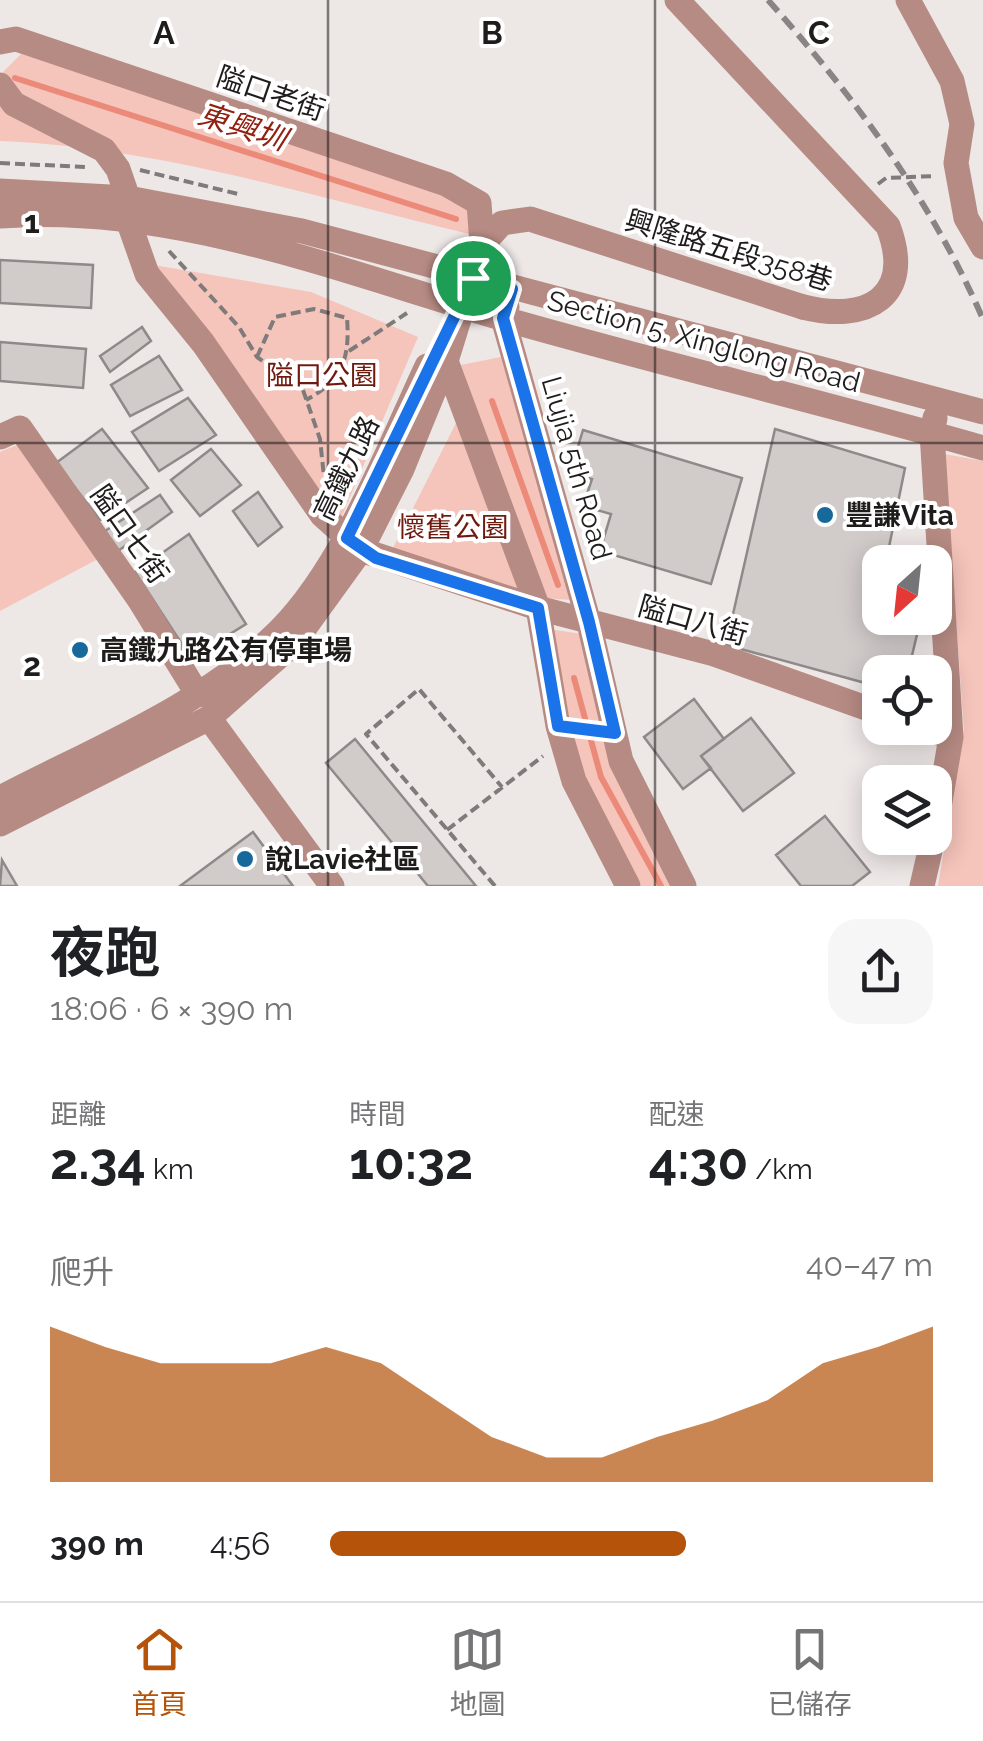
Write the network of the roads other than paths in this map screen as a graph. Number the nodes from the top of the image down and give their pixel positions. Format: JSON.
{"nodes":[{"id":1,"x":677,"y":0,"type":"edge"},
{"id":2,"x":908,"y":0,"type":"edge"},
{"id":3,"x":0,"y":42,"type":"edge"},
{"id":4,"x":4,"y":95,"type":"edge"},
{"id":5,"x":0,"y":192,"type":"edge"},
{"id":6,"x":128,"y":209,"type":"junction"},
{"id":7,"x":0,"y":216,"type":"edge"},
{"id":8,"x":983,"y":247,"type":"edge"},
{"id":9,"x":478,"y":259,"type":"junction"},
{"id":10,"x":512,"y":289,"type":"junction"},
{"id":11,"x":463,"y":306,"type":"junction"},
{"id":12,"x":503,"y":318,"type":"junction"},
{"id":13,"x":446,"y":361,"type":"junction"},
{"id":14,"x":939,"y":398,"type":"junction"},
{"id":15,"x":983,"y":412,"type":"edge"},
{"id":16,"x":932,"y":434,"type":"junction"},
{"id":17,"x":0,"y":436,"type":"edge"},
{"id":18,"x":983,"y":448,"type":"edge"},
{"id":19,"x":354,"y":544,"type":"junction"},
{"id":20,"x":538,"y":608,"type":"junction"},
{"id":21,"x":589,"y":622,"type":"junction"},
{"id":22,"x":946,"y":655,"type":"edge"},
{"id":23,"x":204,"y":706,"type":"junction"},
{"id":24,"x":862,"y":706,"type":"edge"},
{"id":25,"x":0,"y":798,"type":"edge"},
{"id":26,"x":0,"y":824,"type":"edge"},
{"id":27,"x":929,"y":855,"type":"edge"},
{"id":28,"x":332,"y":886,"type":"edge"},
{"id":29,"x":628,"y":886,"type":"edge"},
{"id":30,"x":684,"y":886,"type":"edge"},
{"id":31,"x":922,"y":886,"type":"edge"}],
"edges":[{"from":1,"to":9,"type":"street","name":"興隆路五段358巷","bridge":true},
{"from":2,"to":8,"type":"street"},
{"from":3,"to":9,"type":"street","name":"隘口老街"},
{"from":4,"to":6,"type":"street","name":"隘口八街"},
{"from":5,"to":6,"type":"street","name":"Section 5, Xinglong Road"},
{"from":6,"to":7,"type":"street","name":"Section 5, Xinglong Road"},
{"from":6,"to":9,"type":"street","name":"Section 5, Xinglong Road"},
{"from":6,"to":11,"type":"street","name":"Section 5, Xinglong Road"},
{"from":6,"to":19,"type":"street","name":"隘口八街"},
{"from":9,"to":10,"type":"street","name":"Section 5, Xinglong Road"},
{"from":9,"to":11,"type":"street"},
{"from":10,"to":12,"type":"street"},
{"from":10,"to":14,"type":"street","name":"Section 5, Xinglong Road"},
{"from":11,"to":12,"type":"street","name":"Section 5, Xinglong Road"},
{"from":11,"to":13,"type":"street","name":"高鐵九路"},
{"from":11,"to":19,"type":"street","name":"高鐵九路"},
{"from":12,"to":16,"type":"street","name":"Section 5, Xinglong Road"},
{"from":12,"to":21,"type":"street","name":"Liujia 5th Road"},
{"from":13,"to":19,"type":"street","name":"高鐵九路"},
{"from":13,"to":20,"type":"street"},
{"from":14,"to":15,"type":"street","name":"Section 5, Xinglong Road"},
{"from":14,"to":16,"type":"street"},
{"from":16,"to":18,"type":"street","name":"Section 5, Xinglong Road"},
{"from":16,"to":22,"type":"street"},
{"from":17,"to":23,"type":"street","name":"隘口七街"},
{"from":19,"to":20,"type":"street","name":"隘口八街"},
{"from":19,"to":23,"type":"street","name":"高鐵九路"},
{"from":20,"to":21,"type":"street","name":"隘口八街"},
{"from":20,"to":29,"type":"street"},
{"from":21,"to":24,"type":"street","name":"隘口八街"},
{"from":21,"to":30,"type":"street","name":"Liujia 5th Road"},
{"from":23,"to":25,"type":"street","name":"高鐵九路"},
{"from":23,"to":26,"type":"street","name":"高鐵九路"},
{"from":23,"to":28,"type":"street","name":"隘口七街"},
{"from":27,"to":31,"type":"street"}]}
